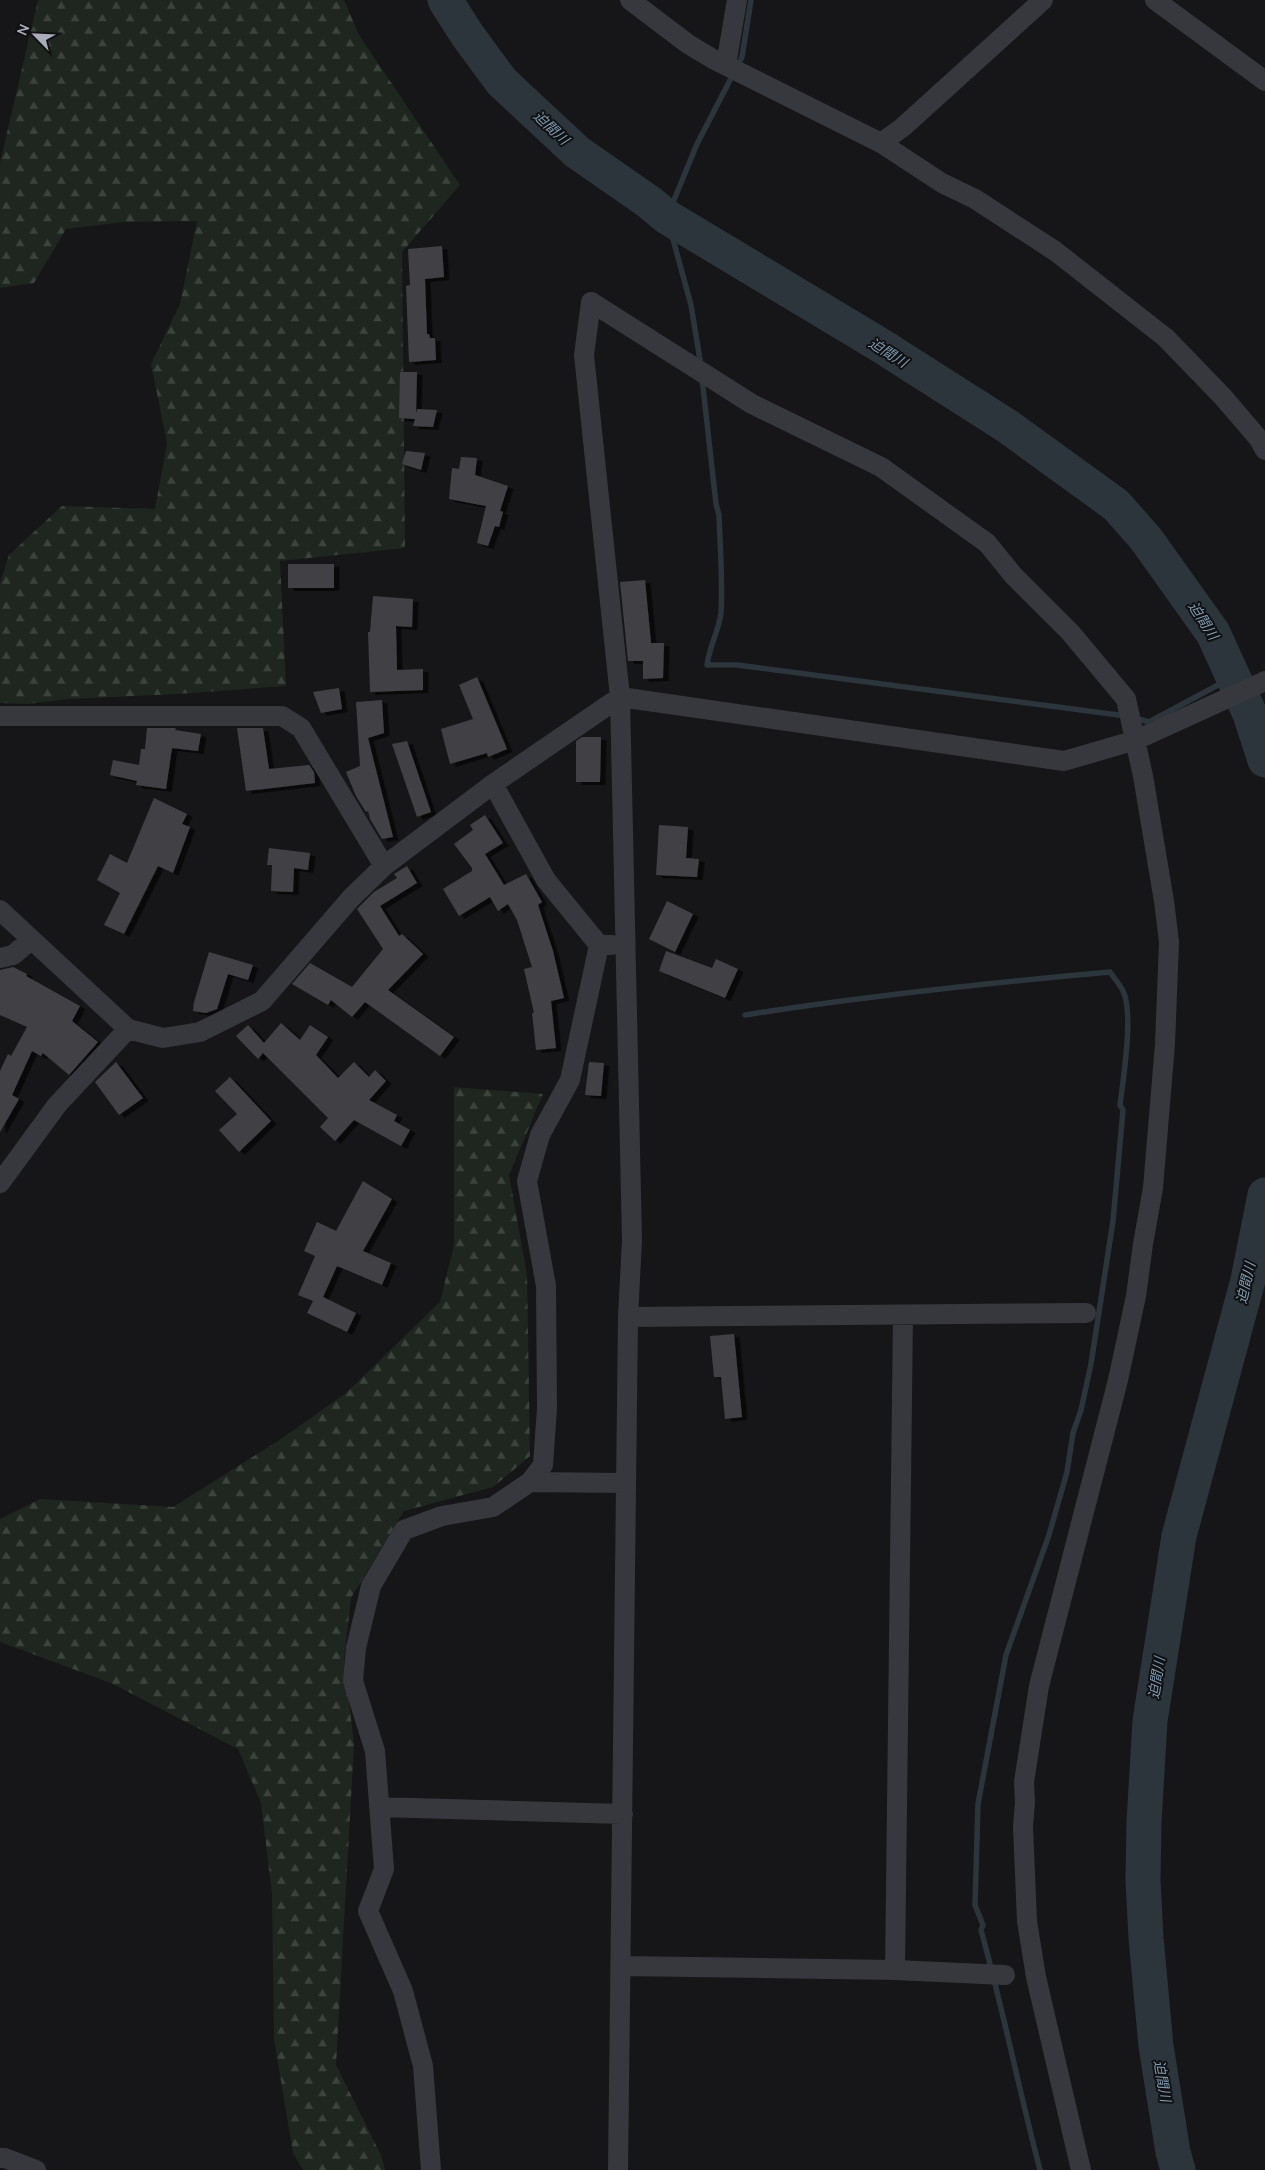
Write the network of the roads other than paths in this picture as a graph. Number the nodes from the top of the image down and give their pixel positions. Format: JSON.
{"nodes":[{"id":1,"x":630,"y":0,"type":"edge"},
{"id":2,"x":737,"y":0,"type":"edge"},
{"id":3,"x":1043,"y":0,"type":"edge"},
{"id":4,"x":1155,"y":0,"type":"edge"},
{"id":5,"x":726,"y":65,"type":"junction"},
{"id":6,"x":1265,"y":81,"type":"edge"},
{"id":7,"x":881,"y":143,"type":"junction"},
{"id":8,"x":1265,"y":450,"type":"edge"},
{"id":9,"x":1265,"y":681,"type":"edge"},
{"id":10,"x":620,"y":697,"type":"junction"},
{"id":11,"x":0,"y":716,"type":"edge"},
{"id":12,"x":1136,"y":740,"type":"junction"},
{"id":13,"x":493,"y":784,"type":"junction"},
{"id":14,"x":384,"y":866,"type":"junction"},
{"id":15,"x":0,"y":910,"type":"edge"},
{"id":16,"x":31,"y":940,"type":"junction"},
{"id":17,"x":599,"y":945,"type":"junction"},
{"id":18,"x":626,"y":945,"type":"junction"},
{"id":19,"x":0,"y":958,"type":"edge"},
{"id":20,"x":128,"y":1029,"type":"junction"},
{"id":21,"x":0,"y":1183,"type":"edge"},
{"id":22,"x":1086,"y":1313,"type":"dead end"},
{"id":23,"x":902,"y":1315,"type":"junction"},
{"id":24,"x":628,"y":1317,"type":"junction"},
{"id":25,"x":530,"y":1482,"type":"junction"},
{"id":26,"x":626,"y":1484,"type":"junction"},
{"id":27,"x":379,"y":1807,"type":"junction"},
{"id":28,"x":623,"y":1814,"type":"junction"},
{"id":29,"x":621,"y":1966,"type":"junction"},
{"id":30,"x":895,"y":1970,"type":"junction"},
{"id":31,"x":1005,"y":1975,"type":"dead end"},
{"id":32,"x":0,"y":2158,"type":"edge"},
{"id":33,"x":36,"y":2170,"type":"edge"},
{"id":34,"x":431,"y":2170,"type":"edge"},
{"id":35,"x":618,"y":2170,"type":"edge"},
{"id":36,"x":1081,"y":2170,"type":"edge"}],
"edges":[{"from":1,"to":5,"type":"street"},
{"from":2,"to":5,"type":"street"},
{"from":3,"to":7,"type":"street"},
{"from":4,"to":6,"type":"street"},
{"from":5,"to":7,"type":"street"},
{"from":7,"to":8,"type":"street"},
{"from":9,"to":12,"type":"street"},
{"from":10,"to":12,"type":"street"},
{"from":10,"to":12,"type":"street"},
{"from":10,"to":13,"type":"street"},
{"from":10,"to":18,"type":"street"},
{"from":11,"to":14,"type":"street"},
{"from":12,"to":36,"type":"street"},
{"from":13,"to":14,"type":"street"},
{"from":13,"to":17,"type":"street"},
{"from":14,"to":20,"type":"street"},
{"from":15,"to":16,"type":"street"},
{"from":16,"to":19,"type":"street"},
{"from":16,"to":20,"type":"street"},
{"from":17,"to":18,"type":"street"},
{"from":17,"to":25,"type":"street"},
{"from":18,"to":24,"type":"street"},
{"from":20,"to":21,"type":"street"},
{"from":22,"to":23,"type":"street"},
{"from":23,"to":24,"type":"street"},
{"from":23,"to":30,"type":"street"},
{"from":24,"to":26,"type":"street"},
{"from":25,"to":26,"type":"street"},
{"from":25,"to":27,"type":"street"},
{"from":26,"to":28,"type":"street"},
{"from":27,"to":28,"type":"street"},
{"from":27,"to":34,"type":"street"},
{"from":28,"to":29,"type":"street"},
{"from":29,"to":30,"type":"street"},
{"from":29,"to":35,"type":"street"},
{"from":30,"to":31,"type":"street"},
{"from":32,"to":33,"type":"street"}]}
